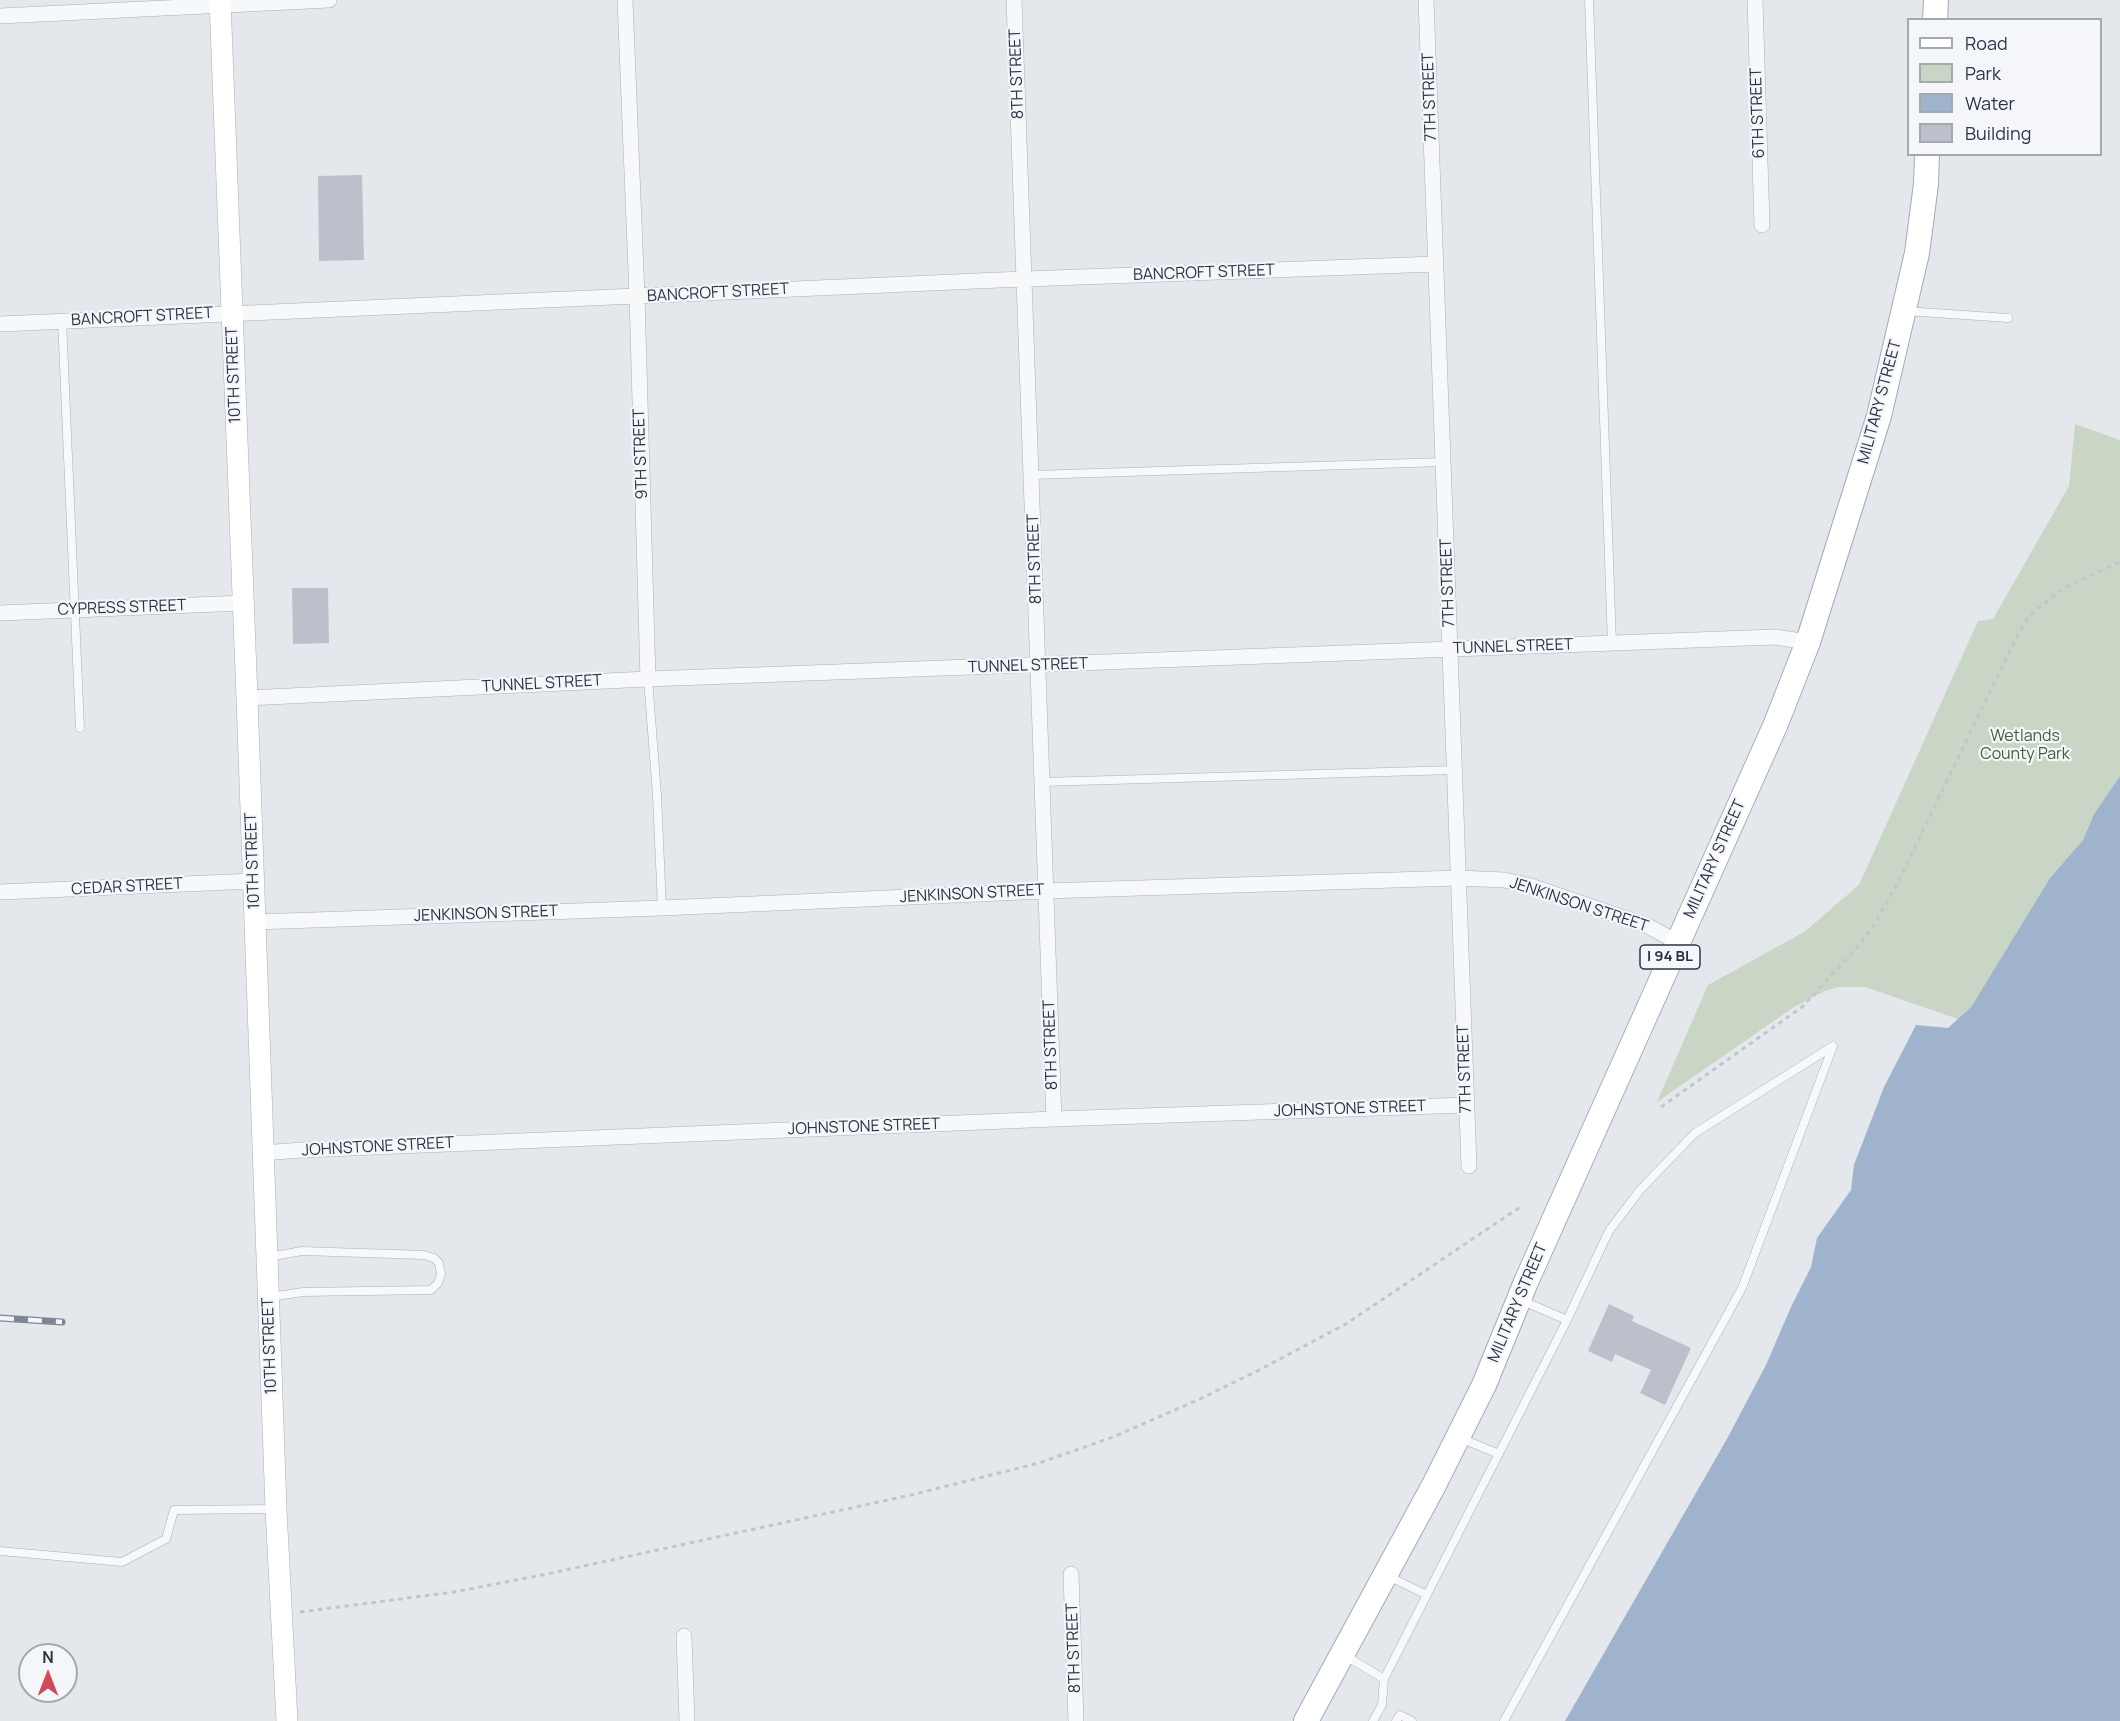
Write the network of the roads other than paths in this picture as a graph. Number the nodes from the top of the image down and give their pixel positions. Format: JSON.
{"nodes":[{"id":1,"x":329,"y":0,"type":"edge"},
{"id":2,"x":625,"y":0,"type":"edge"},
{"id":3,"x":1014,"y":0,"type":"edge"},
{"id":4,"x":1426,"y":0,"type":"edge"},
{"id":5,"x":1589,"y":0,"type":"edge"},
{"id":6,"x":1755,"y":0,"type":"edge"},
{"id":7,"x":1936,"y":0,"type":"edge"},
{"id":8,"x":220,"y":2,"type":"edge"},
{"id":9,"x":0,"y":16,"type":"edge"},
{"id":10,"x":1935,"y":18,"type":"edge"},
{"id":11,"x":1928,"y":156,"type":"edge"},
{"id":12,"x":1762,"y":225,"type":"dead end"},
{"id":13,"x":1436,"y":264,"type":"junction"},
{"id":14,"x":1024,"y":279,"type":"junction"},
{"id":15,"x":637,"y":296,"type":"junction"},
{"id":16,"x":1904,"y":311,"type":"junction"},
{"id":17,"x":231,"y":313,"type":"junction"},
{"id":18,"x":2008,"y":318,"type":"dead end"},
{"id":19,"x":62,"y":321,"type":"junction"},
{"id":20,"x":0,"y":324,"type":"edge"},
{"id":21,"x":1443,"y":462,"type":"junction"},
{"id":22,"x":1032,"y":475,"type":"junction"},
{"id":23,"x":243,"y":603,"type":"junction"},
{"id":24,"x":75,"y":610,"type":"junction"},
{"id":25,"x":0,"y":613,"type":"edge"},
{"id":26,"x":1808,"y":642,"type":"junction"},
{"id":27,"x":1612,"y":643,"type":"junction"},
{"id":28,"x":1451,"y":649,"type":"junction"},
{"id":29,"x":1039,"y":666,"type":"junction"},
{"id":30,"x":648,"y":679,"type":"junction"},
{"id":31,"x":247,"y":698,"type":"junction"},
{"id":32,"x":80,"y":728,"type":"dead end"},
{"id":33,"x":1455,"y":770,"type":"junction"},
{"id":34,"x":1042,"y":782,"type":"junction"},
{"id":35,"x":1458,"y":878,"type":"junction"},
{"id":36,"x":253,"y":881,"type":"junction"},
{"id":37,"x":1045,"y":891,"type":"junction"},
{"id":38,"x":0,"y":892,"type":"edge"},
{"id":39,"x":662,"y":908,"type":"junction"},
{"id":40,"x":255,"y":922,"type":"junction"},
{"id":41,"x":1677,"y":942,"type":"junction"},
{"id":42,"x":1466,"y":1105,"type":"junction"},
{"id":43,"x":1054,"y":1119,"type":"junction"},
{"id":44,"x":262,"y":1153,"type":"junction"},
{"id":45,"x":1469,"y":1166,"type":"dead end"},
{"id":46,"x":267,"y":1257,"type":"junction"},
{"id":47,"x":269,"y":1297,"type":"junction"},
{"id":48,"x":1519,"y":1299,"type":"junction"},
{"id":49,"x":1567,"y":1320,"type":"junction"},
{"id":50,"x":1459,"y":1437,"type":"junction"},
{"id":51,"x":1499,"y":1454,"type":"junction"},
{"id":52,"x":276,"y":1509,"type":"junction"},
{"id":53,"x":0,"y":1551,"type":"edge"},
{"id":54,"x":1071,"y":1574,"type":"dead end"},
{"id":55,"x":1385,"y":1574,"type":"junction"},
{"id":56,"x":1427,"y":1595,"type":"junction"},
{"id":57,"x":684,"y":1636,"type":"dead end"},
{"id":58,"x":1342,"y":1654,"type":"junction"},
{"id":59,"x":1384,"y":1679,"type":"junction"},
{"id":60,"x":287,"y":1721,"type":"edge"},
{"id":61,"x":687,"y":1721,"type":"edge"},
{"id":62,"x":1077,"y":1721,"type":"edge"},
{"id":63,"x":1306,"y":1721,"type":"edge"},
{"id":64,"x":1373,"y":1721,"type":"edge"},
{"id":65,"x":1396,"y":1721,"type":"edge"},
{"id":66,"x":1412,"y":1721,"type":"edge"},
{"id":67,"x":1504,"y":1721,"type":"edge"}],
"edges":[{"from":1,"to":8,"type":"street"},
{"from":2,"to":15,"type":"street","name":"9TH STREET"},
{"from":3,"to":14,"type":"street","name":"8TH STREET"},
{"from":4,"to":13,"type":"street","name":"7TH STREET"},
{"from":5,"to":27,"type":"lane"},
{"from":6,"to":12,"type":"street","name":"6TH STREET"},
{"from":7,"to":10,"type":"main road"},
{"from":8,"to":9,"type":"street"},
{"from":8,"to":17,"type":"street","name":"10TH STREET"},
{"from":11,"to":16,"type":"main road","name":"MILITARY STREET","number":"I 94 BL"},
{"from":13,"to":14,"type":"street","name":"BANCROFT STREET"},
{"from":13,"to":21,"type":"street","name":"7TH STREET"},
{"from":14,"to":15,"type":"street","name":"BANCROFT STREET"},
{"from":14,"to":22,"type":"street","name":"8TH STREET"},
{"from":15,"to":17,"type":"street","name":"BANCROFT STREET"},
{"from":15,"to":30,"type":"street","name":"9TH STREET"},
{"from":16,"to":18,"type":"lane"},
{"from":16,"to":26,"type":"main road","name":"MILITARY STREET","number":"I 94 BL"},
{"from":17,"to":19,"type":"street","name":"BANCROFT STREET"},
{"from":17,"to":23,"type":"street","name":"10TH STREET"},
{"from":19,"to":20,"type":"street","name":"BANCROFT STREET"},
{"from":19,"to":24,"type":"lane"},
{"from":21,"to":22,"type":"lane"},
{"from":21,"to":28,"type":"street","name":"7TH STREET"},
{"from":22,"to":29,"type":"street","name":"8TH STREET"},
{"from":23,"to":24,"type":"street","name":"CYPRESS STREET"},
{"from":23,"to":31,"type":"street","name":"10TH STREET"},
{"from":24,"to":25,"type":"street","name":"CYPRESS STREET"},
{"from":24,"to":32,"type":"lane"},
{"from":26,"to":27,"type":"street","name":"TUNNEL STREET"},
{"from":26,"to":41,"type":"main road","name":"MILITARY STREET","number":"I 94 BL"},
{"from":27,"to":28,"type":"street","name":"TUNNEL STREET"},
{"from":28,"to":29,"type":"street","name":"TUNNEL STREET"},
{"from":28,"to":33,"type":"street","name":"7TH STREET"},
{"from":29,"to":30,"type":"street","name":"TUNNEL STREET"},
{"from":29,"to":34,"type":"street","name":"8TH STREET"},
{"from":30,"to":31,"type":"street","name":"TUNNEL STREET"},
{"from":30,"to":39,"type":"lane","name":"9TH STREET"},
{"from":31,"to":36,"type":"street","name":"10TH STREET"},
{"from":33,"to":34,"type":"lane"},
{"from":33,"to":35,"type":"street","name":"7TH STREET"},
{"from":34,"to":37,"type":"street","name":"8TH STREET"},
{"from":35,"to":37,"type":"street","name":"JENKINSON STREET"},
{"from":35,"to":41,"type":"street","name":"JENKINSON STREET"},
{"from":35,"to":42,"type":"street","name":"7TH STREET"},
{"from":36,"to":38,"type":"street","name":"CEDAR STREET"},
{"from":36,"to":40,"type":"street","name":"10TH STREET"},
{"from":37,"to":39,"type":"street","name":"JENKINSON STREET"},
{"from":37,"to":43,"type":"street","name":"8TH STREET"},
{"from":39,"to":40,"type":"street","name":"JENKINSON STREET"},
{"from":40,"to":44,"type":"street","name":"10TH STREET"},
{"from":41,"to":48,"type":"main road","name":"MILITARY STREET","number":"I 94 BL"},
{"from":42,"to":43,"type":"street","name":"JOHNSTONE STREET"},
{"from":42,"to":45,"type":"street","name":"7TH STREET"},
{"from":43,"to":44,"type":"street","name":"JOHNSTONE STREET"},
{"from":44,"to":46,"type":"street","name":"10TH STREET"},
{"from":46,"to":47,"type":"street","name":"10TH STREET"},
{"from":46,"to":47,"type":"lane"},
{"from":47,"to":52,"type":"street","name":"10TH STREET"},
{"from":48,"to":49,"type":"lane"},
{"from":48,"to":50,"type":"main road","name":"MILITARY STREET","number":"I 94 BL"},
{"from":49,"to":51,"type":"lane"},
{"from":49,"to":67,"type":"lane"},
{"from":50,"to":51,"type":"lane"},
{"from":50,"to":55,"type":"main road","name":"MILITARY STREET","number":"I 94 BL"},
{"from":51,"to":56,"type":"lane"},
{"from":52,"to":53,"type":"lane"},
{"from":52,"to":60,"type":"street","name":"10TH STREET"},
{"from":54,"to":62,"type":"street","name":"8TH STREET"},
{"from":55,"to":56,"type":"lane"},
{"from":55,"to":58,"type":"main road","name":"MILITARY STREET","number":"I 94 BL"},
{"from":56,"to":59,"type":"lane"},
{"from":57,"to":61,"type":"street"},
{"from":58,"to":59,"type":"lane"},
{"from":58,"to":63,"type":"main road","name":"MILITARY STREET","number":"I 94 BL"},
{"from":59,"to":64,"type":"lane"},
{"from":65,"to":66,"type":"lane"}]}
